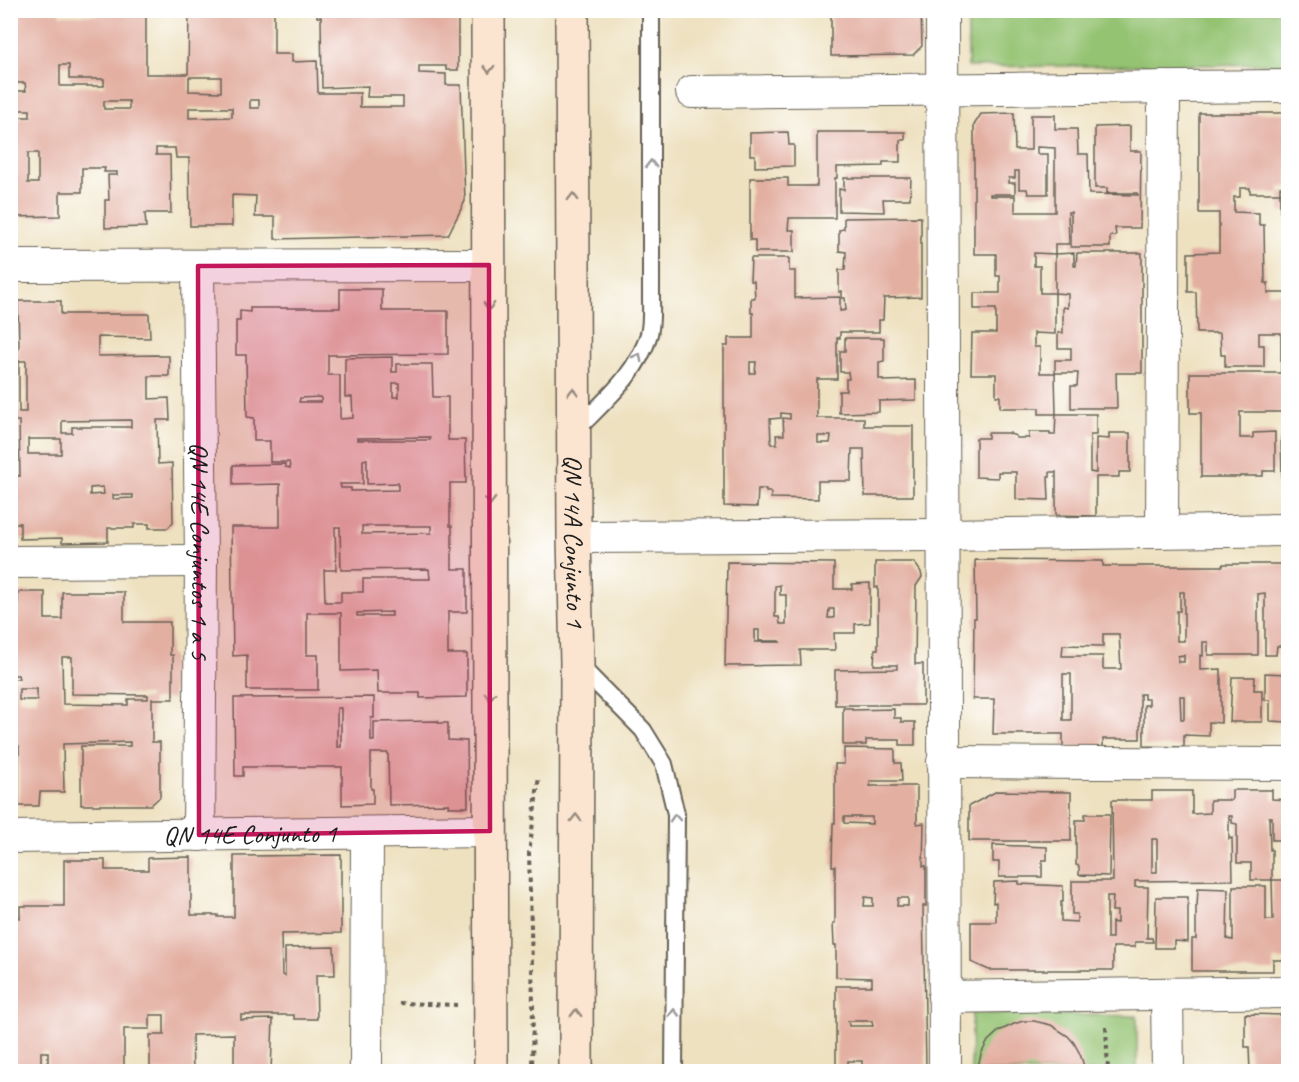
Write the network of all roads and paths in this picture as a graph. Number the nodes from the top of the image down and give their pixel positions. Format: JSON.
{"nodes":[{"id":1,"x":488,"y":10,"type":"edge"},
{"id":2,"x":572,"y":10,"type":"edge"},
{"id":3,"x":651,"y":10,"type":"edge"},
{"id":4,"x":942,"y":10,"type":"edge"},
{"id":5,"x":1288,"y":86,"type":"edge"},
{"id":6,"x":1164,"y":87,"type":"junction"},
{"id":7,"x":942,"y":91,"type":"junction"},
{"id":8,"x":692,"y":92,"type":"dead end"},
{"id":9,"x":489,"y":265,"type":"junction"},
{"id":10,"x":10,"y":266,"type":"edge"},
{"id":11,"x":198,"y":266,"type":"junction"},
{"id":12,"x":574,"y":433,"type":"junction"},
{"id":13,"x":1288,"y":530,"type":"edge"},
{"id":14,"x":1162,"y":531,"type":"junction"},
{"id":15,"x":943,"y":535,"type":"junction"},
{"id":16,"x":574,"y":537,"type":"junction"},
{"id":17,"x":201,"y":561,"type":"junction"},
{"id":18,"x":10,"y":562,"type":"edge"},
{"id":19,"x":577,"y":663,"type":"junction"},
{"id":20,"x":943,"y":762,"type":"junction"},
{"id":21,"x":1288,"y":764,"type":"edge"},
{"id":22,"x":490,"y":831,"type":"junction"},
{"id":23,"x":367,"y":833,"type":"junction"},
{"id":24,"x":200,"y":835,"type":"junction"},
{"id":25,"x":10,"y":837,"type":"edge"},
{"id":26,"x":1288,"y":992,"type":"edge"},
{"id":27,"x":1167,"y":994,"type":"junction"},
{"id":28,"x":1105,"y":995,"type":"junction"},
{"id":29,"x":944,"y":998,"type":"junction"},
{"id":30,"x":396,"y":1003,"type":"dead end"},
{"id":31,"x":491,"y":1006,"type":"junction"},
{"id":32,"x":365,"y":1071,"type":"edge"},
{"id":33,"x":491,"y":1071,"type":"edge"},
{"id":34,"x":576,"y":1071,"type":"edge"},
{"id":35,"x":674,"y":1071,"type":"edge"},
{"id":36,"x":945,"y":1071,"type":"edge"},
{"id":37,"x":1108,"y":1071,"type":"edge"},
{"id":38,"x":1168,"y":1071,"type":"edge"}],
"edges":[{"from":1,"to":9,"type":"main road","one_way":true},
{"from":12,"to":2,"type":"main road","name":"QN 14A Conjunto 1","one_way":true},
{"from":12,"to":3,"type":"lane","one_way":true},
{"from":4,"to":7,"type":"street"},
{"from":5,"to":6,"type":"street"},
{"from":6,"to":7,"type":"street"},
{"from":6,"to":14,"type":"street"},
{"from":7,"to":8,"type":"street"},
{"from":7,"to":15,"type":"street"},
{"from":9,"to":11,"type":"street"},
{"from":9,"to":22,"type":"main road","one_way":true},
{"from":10,"to":11,"type":"street"},
{"from":11,"to":17,"type":"street","name":"QN 14E Conjuntos 1 a 5"},
{"from":12,"to":16,"type":"main road","name":"QN 14A Conjunto 1"},
{"from":13,"to":14,"type":"street"},
{"from":14,"to":15,"type":"street"},
{"from":15,"to":16,"type":"street"},
{"from":15,"to":20,"type":"street"},
{"from":16,"to":19,"type":"main road","name":"QN 14A Conjunto 1"},
{"from":17,"to":18,"type":"street"},
{"from":17,"to":24,"type":"street","name":"QN 14E Conjuntos 1 a 5"},
{"from":34,"to":19,"type":"main road","name":"QN 14A Conjunto 1","one_way":true},
{"from":35,"to":19,"type":"lane","one_way":true},
{"from":20,"to":21,"type":"street"},
{"from":20,"to":29,"type":"street"},
{"from":22,"to":23,"type":"street","name":"QN 14E Conjunto 1"},
{"from":22,"to":31,"type":"main road"},
{"from":23,"to":24,"type":"street","name":"QN 14E Conjunto 1"},
{"from":23,"to":32,"type":"street"},
{"from":24,"to":25,"type":"street","name":"QN 14E Conjunto 1"},
{"from":26,"to":27,"type":"street"},
{"from":27,"to":28,"type":"street"},
{"from":27,"to":38,"type":"street"},
{"from":28,"to":29,"type":"street"},
{"from":28,"to":37,"type":"path"},
{"from":29,"to":36,"type":"street"},
{"from":30,"to":31,"type":"path"},
{"from":31,"to":33,"type":"main road"}]}
